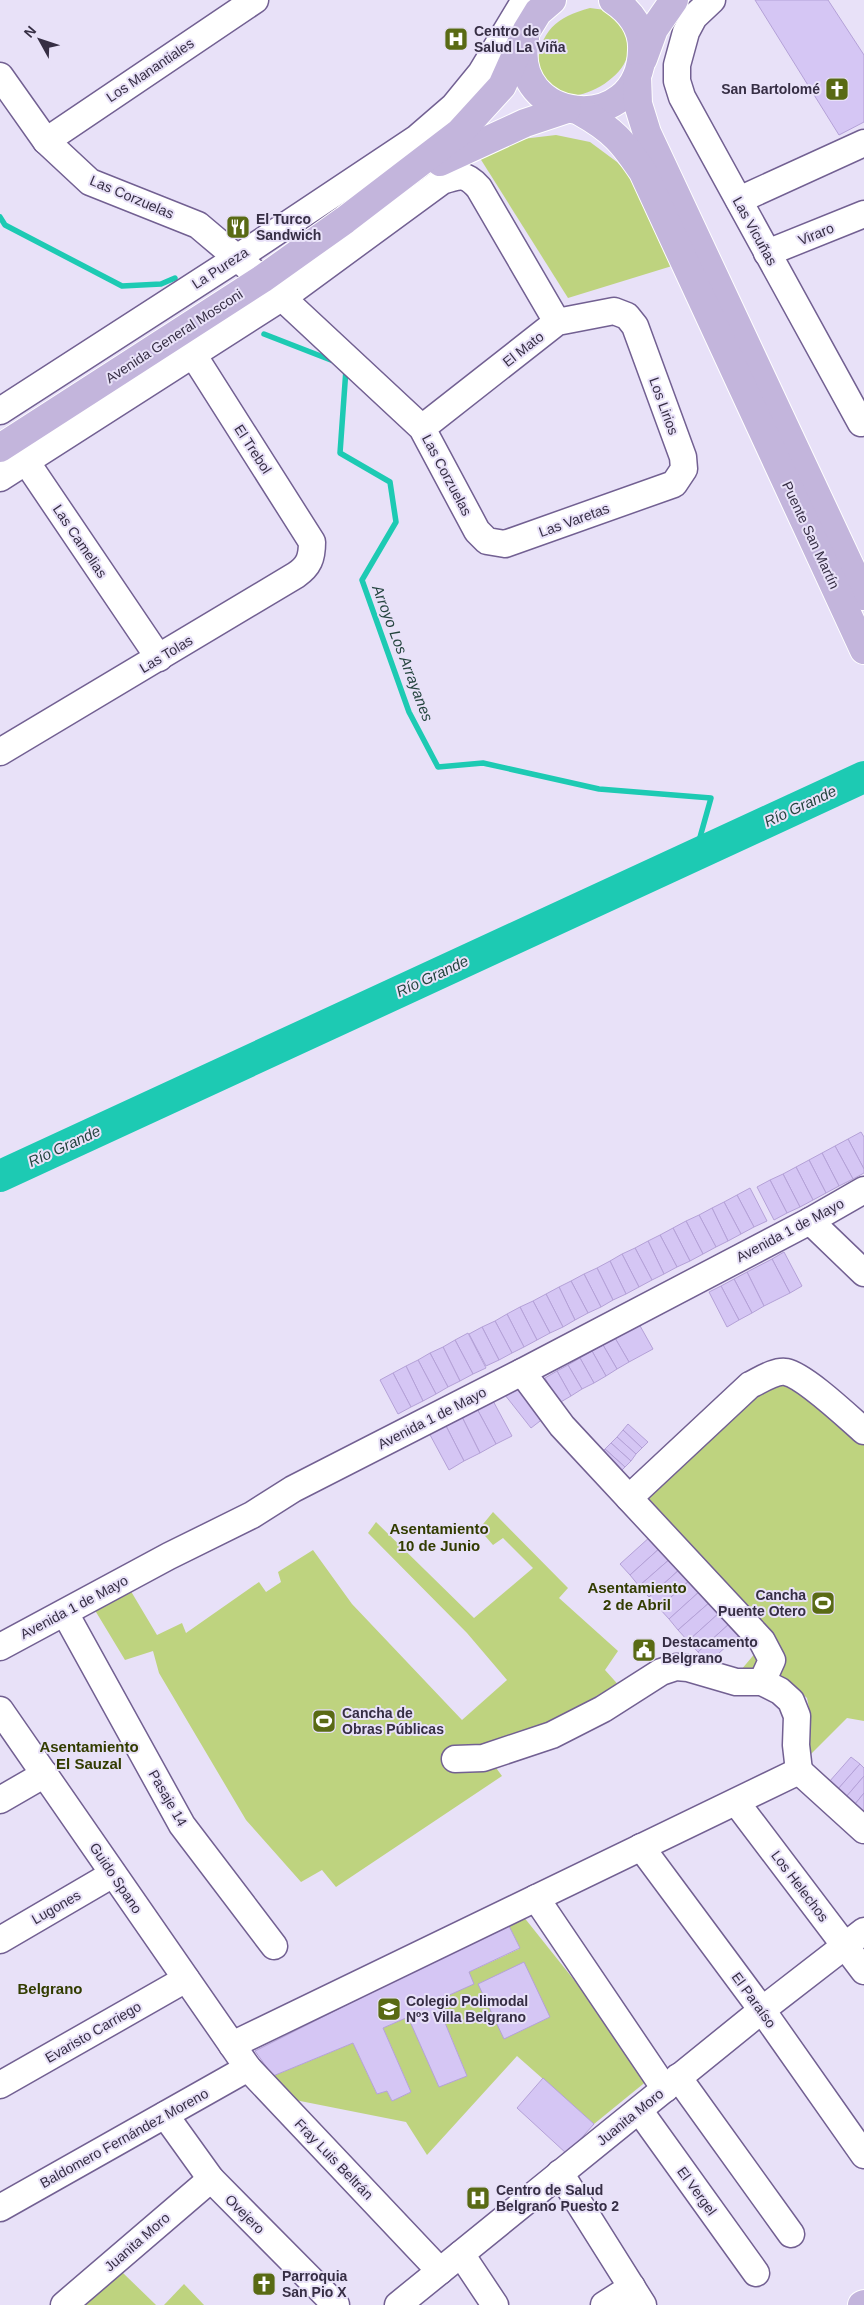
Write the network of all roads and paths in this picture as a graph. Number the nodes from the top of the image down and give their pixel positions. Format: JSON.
{"nodes":[{"id":1,"x":255,"y":0,"type":"edge"},
{"id":2,"x":613,"y":0,"type":"edge"},
{"id":3,"x":674,"y":0,"type":"edge"},
{"id":4,"x":712,"y":0,"type":"edge"},
{"id":5,"x":535,"y":8,"type":"edge"},
{"id":6,"x":640,"y":70,"type":"junction"},
{"id":7,"x":0,"y":76,"type":"edge"},
{"id":8,"x":574,"y":110,"type":"junction"},
{"id":9,"x":46,"y":141,"type":"junction"},
{"id":10,"x":864,"y":143,"type":"edge"},
{"id":11,"x":739,"y":200,"type":"junction"},
{"id":12,"x":864,"y":214,"type":"edge"},
{"id":13,"x":345,"y":220,"type":"junction"},
{"id":14,"x":768,"y":253,"type":"junction"},
{"id":15,"x":237,"y":258,"type":"junction"},
{"id":16,"x":262,"y":279,"type":"junction"},
{"id":17,"x":282,"y":298,"type":"junction"},
{"id":18,"x":557,"y":322,"type":"junction"},
{"id":19,"x":635,"y":326,"type":"joint"},
{"id":20,"x":194,"y":356,"type":"junction"},
{"id":21,"x":0,"y":411,"type":"edge"},
{"id":22,"x":769,"y":416,"type":"junction"},
{"id":23,"x":861,"y":423,"type":"dead end"},
{"id":24,"x":422,"y":428,"type":"junction"},
{"id":25,"x":9,"y":443,"type":"edge"},
{"id":26,"x":0,"y":478,"type":"edge"},
{"id":27,"x":674,"y":484,"type":"joint"},
{"id":28,"x":478,"y":531,"type":"joint"},
{"id":29,"x":312,"y":542,"type":"joint"},
{"id":30,"x":864,"y":596,"type":"edge"},
{"id":31,"x":864,"y":650,"type":"edge"},
{"id":32,"x":159,"y":658,"type":"junction"},
{"id":33,"x":0,"y":752,"type":"edge"},
{"id":34,"x":864,"y":1190,"type":"edge"},
{"id":35,"x":810,"y":1221,"type":"junction"},
{"id":36,"x":864,"y":1273,"type":"edge"},
{"id":37,"x":522,"y":1372,"type":"junction"},
{"id":38,"x":864,"y":1431,"type":"edge"},
{"id":39,"x":629,"y":1498,"type":"junction"},
{"id":40,"x":65,"y":1613,"type":"junction"},
{"id":41,"x":0,"y":1647,"type":"edge"},
{"id":42,"x":762,"y":1682,"type":"junction"},
{"id":43,"x":0,"y":1710,"type":"edge"},
{"id":44,"x":455,"y":1760,"type":"dead end"},
{"id":45,"x":799,"y":1770,"type":"junction"},
{"id":46,"x":45,"y":1774,"type":"junction"},
{"id":47,"x":0,"y":1800,"type":"edge"},
{"id":48,"x":736,"y":1802,"type":"junction"},
{"id":49,"x":864,"y":1830,"type":"edge"},
{"id":50,"x":641,"y":1847,"type":"junction"},
{"id":51,"x":113,"y":1874,"type":"junction"},
{"id":52,"x":536,"y":1898,"type":"junction"},
{"id":53,"x":854,"y":1938,"type":"edge"},
{"id":54,"x":0,"y":1940,"type":"edge"},
{"id":55,"x":274,"y":1946,"type":"dead end"},
{"id":56,"x":864,"y":1971,"type":"edge"},
{"id":57,"x":186,"y":1979,"type":"junction"},
{"id":58,"x":762,"y":2010,"type":"junction"},
{"id":59,"x":232,"y":2045,"type":"junction"},
{"id":60,"x":248,"y":2068,"type":"junction"},
{"id":61,"x":672,"y":2083,"type":"junction"},
{"id":62,"x":0,"y":2085,"type":"edge"},
{"id":63,"x":639,"y":2110,"type":"junction"},
{"id":64,"x":165,"y":2116,"type":"junction"},
{"id":65,"x":864,"y":2155,"type":"edge"},
{"id":66,"x":560,"y":2174,"type":"junction"},
{"id":67,"x":211,"y":2179,"type":"junction"},
{"id":68,"x":0,"y":2208,"type":"edge"},
{"id":69,"x":791,"y":2234,"type":"dead end"},
{"id":70,"x":461,"y":2254,"type":"junction"},
{"id":71,"x":440,"y":2271,"type":"junction"},
{"id":72,"x":756,"y":2273,"type":"dead end"},
{"id":73,"x":638,"y":2296,"type":"edge"},
{"id":74,"x":64,"y":2305,"type":"edge"},
{"id":75,"x":336,"y":2305,"type":"edge"},
{"id":76,"x":398,"y":2305,"type":"edge"},
{"id":77,"x":495,"y":2305,"type":"edge"},
{"id":78,"x":604,"y":2305,"type":"edge"}],
"edges":[{"from":1,"to":9,"type":"street","name":"Los Manantiales"},
{"from":2,"to":6,"type":"main road"},
{"from":3,"to":6,"type":"main road"},
{"from":4,"to":11,"type":"street","name":"Las Vicuñas"},
{"from":5,"to":8,"type":"main road"},
{"from":5,"to":13,"type":"main road"},
{"from":5,"to":15,"type":"street","name":"La Pureza"},
{"from":6,"to":8,"type":"main road"},
{"from":6,"to":22,"type":"main road"},
{"from":7,"to":9,"type":"street","name":"Las Corzuelas"},
{"from":8,"to":13,"type":"main road"},
{"from":8,"to":22,"type":"main road"},
{"from":9,"to":15,"type":"street","name":"Las Corzuelas"},
{"from":10,"to":11,"type":"street"},
{"from":11,"to":14,"type":"street","name":"Las Vicuñas"},
{"from":12,"to":14,"type":"street","name":"Viraro"},
{"from":13,"to":16,"type":"main road","name":"Avenida General Mosconi"},
{"from":14,"to":23,"type":"street","name":"Las Vicuñas"},
{"from":15,"to":16,"type":"street","name":"Las Corzuelas"},
{"from":15,"to":21,"type":"street","name":"La Pureza"},
{"from":16,"to":17,"type":"street","name":"Las Corzuelas"},
{"from":16,"to":25,"type":"main road","name":"Avenida General Mosconi"},
{"from":17,"to":18,"type":"street"},
{"from":17,"to":20,"type":"street"},
{"from":17,"to":24,"type":"street","name":"Las Corzuelas"},
{"from":18,"to":19,"type":"street","name":"El Mato"},
{"from":18,"to":24,"type":"street","name":"El Mato"},
{"from":19,"to":27,"type":"street","name":"Los Lirios"},
{"from":20,"to":25,"type":"street"},
{"from":20,"to":29,"type":"street","name":"El Trebol"},
{"from":22,"to":30,"type":"main road","name":"Puente San Martín"},
{"from":22,"to":31,"type":"main road","name":"Puente San Martín"},
{"from":24,"to":28,"type":"street","name":"Las Corzuelas"},
{"from":25,"to":26,"type":"street"},
{"from":25,"to":32,"type":"street","name":"Las Camelias"},
{"from":27,"to":28,"type":"street","name":"Las Varetas"},
{"from":29,"to":32,"type":"street","name":"Las Tolas"},
{"from":32,"to":33,"type":"street","name":"Las Tolas"},
{"from":34,"to":35,"type":"street","name":"Avenida 1 de Mayo"},
{"from":35,"to":36,"type":"street"},
{"from":35,"to":37,"type":"street","name":"Avenida 1 de Mayo"},
{"from":37,"to":39,"type":"street"},
{"from":37,"to":40,"type":"street","name":"Avenida 1 de Mayo"},
{"from":38,"to":39,"type":"street"},
{"from":39,"to":42,"type":"street"},
{"from":40,"to":41,"type":"street","name":"Avenida 1 de Mayo"},
{"from":40,"to":55,"type":"street","name":"Pasaje 14"},
{"from":42,"to":44,"type":"street"},
{"from":42,"to":45,"type":"street"},
{"from":43,"to":46,"type":"street","name":"Guido Spano"},
{"from":45,"to":48,"type":"street"},
{"from":45,"to":49,"type":"street"},
{"from":46,"to":47,"type":"street"},
{"from":46,"to":51,"type":"street","name":"Guido Spano"},
{"from":48,"to":50,"type":"street"},
{"from":48,"to":53,"type":"street","name":"Los Helechos"},
{"from":50,"to":52,"type":"street"},
{"from":50,"to":58,"type":"street","name":"El Paraíso"},
{"from":51,"to":54,"type":"street","name":"Lugones"},
{"from":51,"to":57,"type":"street","name":"Guido Spano"},
{"from":52,"to":59,"type":"street"},
{"from":52,"to":61,"type":"street"},
{"from":53,"to":56,"type":"street","name":"Los Helechos"},
{"from":53,"to":58,"type":"street","name":"Juanita Moro"},
{"from":57,"to":59,"type":"street","name":"Guido Spano"},
{"from":57,"to":62,"type":"street","name":"Evaristo Carriego"},
{"from":58,"to":61,"type":"street","name":"Juanita Moro"},
{"from":58,"to":65,"type":"street","name":"El Paraíso"},
{"from":59,"to":60,"type":"street","name":"Fray Luis Beltrán"},
{"from":60,"to":64,"type":"street","name":"Baldomero Fernández Moreno"},
{"from":60,"to":71,"type":"street","name":"Fray Luis Beltrán"},
{"from":61,"to":63,"type":"street","name":"Juanita Moro"},
{"from":61,"to":69,"type":"street"},
{"from":63,"to":66,"type":"street","name":"Juanita Moro"},
{"from":63,"to":72,"type":"street","name":"El Vergel"},
{"from":64,"to":67,"type":"street","name":"Ovejero"},
{"from":64,"to":68,"type":"street","name":"Baldomero Fernández Moreno"},
{"from":66,"to":70,"type":"street","name":"Juanita Moro"},
{"from":66,"to":73,"type":"street"},
{"from":67,"to":74,"type":"street","name":"Juanita Moro"},
{"from":67,"to":75,"type":"street","name":"Ovejero"},
{"from":70,"to":71,"type":"street","name":"Juanita Moro"},
{"from":70,"to":77,"type":"street"},
{"from":71,"to":76,"type":"street","name":"Juanita Moro"},
{"from":73,"to":78,"type":"street"}]}
